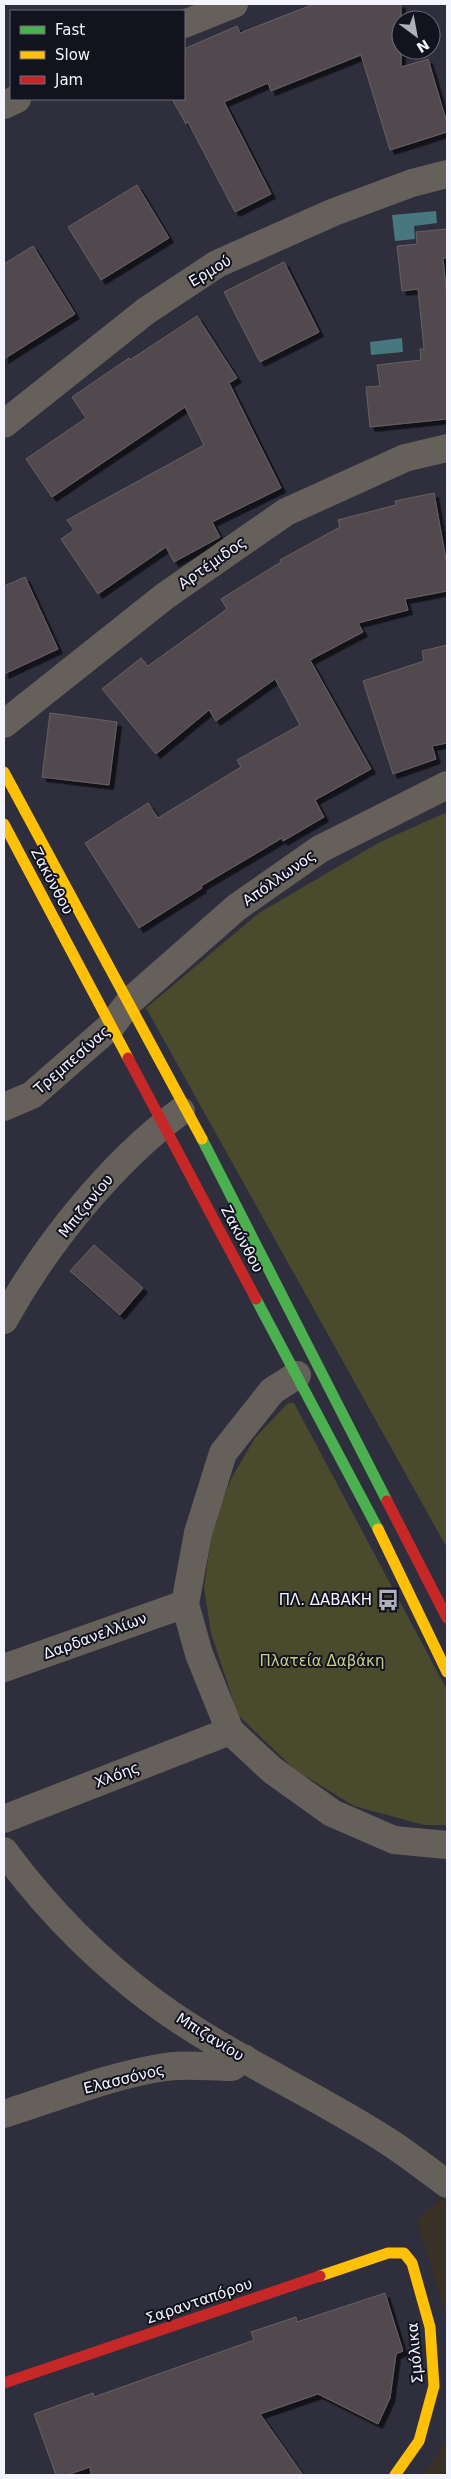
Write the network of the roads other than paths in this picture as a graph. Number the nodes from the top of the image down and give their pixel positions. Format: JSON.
{"nodes":[{"id":1,"x":234,"y":4,"type":"edge"},
{"id":2,"x":185,"y":24,"type":"edge"},
{"id":3,"x":447,"y":174,"type":"edge"},
{"id":4,"x":4,"y":424,"type":"edge"},
{"id":5,"x":447,"y":448,"type":"edge"},
{"id":6,"x":4,"y":724,"type":"edge"},
{"id":7,"x":4,"y":772,"type":"edge"},
{"id":8,"x":447,"y":786,"type":"edge"},
{"id":9,"x":4,"y":824,"type":"edge"},
{"id":10,"x":130,"y":1001,"type":"junction"},
{"id":11,"x":112,"y":1025,"type":"junction"},
{"id":12,"x":4,"y":1107,"type":"edge"},
{"id":13,"x":186,"y":1107,"type":"junction"},
{"id":14,"x":164,"y":1124,"type":"junction"},
{"id":15,"x":4,"y":1320,"type":"edge"},
{"id":16,"x":297,"y":1375,"type":"junction"},
{"id":17,"x":186,"y":1604,"type":"junction"},
{"id":18,"x":447,"y":1618,"type":"edge"},
{"id":19,"x":4,"y":1668,"type":"edge"},
{"id":20,"x":447,"y":1672,"type":"edge"},
{"id":21,"x":230,"y":1732,"type":"junction"},
{"id":22,"x":4,"y":1819,"type":"edge"},
{"id":23,"x":447,"y":1845,"type":"edge"},
{"id":24,"x":4,"y":1851,"type":"edge"},
{"id":25,"x":244,"y":2058,"type":"junction"},
{"id":26,"x":4,"y":2114,"type":"edge"},
{"id":27,"x":447,"y":2184,"type":"edge"},
{"id":28,"x":404,"y":2253,"type":"joint"},
{"id":29,"x":4,"y":2383,"type":"edge"},
{"id":30,"x":395,"y":2475,"type":"edge"}],
"edges":[{"from":1,"to":2,"type":"street"},
{"from":3,"to":4,"type":"street","name":"Ερμού"},
{"from":5,"to":6,"type":"street","name":"Αρτέμιδος"},
{"from":7,"to":10,"type":"street","name":"Ζακύνθου"},
{"from":8,"to":10,"type":"street","name":"Απόλλωνος"},
{"from":9,"to":11,"type":"street","name":"Ζακύνθου"},
{"from":10,"to":11,"type":"street","name":"Τρεμπεσίνας"},
{"from":10,"to":13,"type":"street","name":"Ζακύνθου"},
{"from":11,"to":12,"type":"street","name":"Τρεμπεσίνας"},
{"from":11,"to":14,"type":"street","name":"Ζακύνθου"},
{"from":13,"to":14,"type":"street","name":"Μπιζανίου"},
{"from":13,"to":18,"type":"street","name":"Ζακύνθου"},
{"from":14,"to":15,"type":"street","name":"Μπιζανίου"},
{"from":14,"to":16,"type":"street","name":"Ζακύνθου"},
{"from":16,"to":17,"type":"street"},
{"from":16,"to":20,"type":"street","name":"Ζακύνθου"},
{"from":17,"to":19,"type":"street","name":"Δαρδανελλίων"},
{"from":17,"to":21,"type":"street"},
{"from":21,"to":22,"type":"street","name":"Χλόης"},
{"from":21,"to":23,"type":"street"},
{"from":24,"to":25,"type":"street","name":"Μπιζανίου"},
{"from":25,"to":26,"type":"street","name":"Ελασσόνος"},
{"from":25,"to":27,"type":"street","name":"Μπιζανίου"},
{"from":28,"to":29,"type":"street","name":"Σαρανταπόρου"},
{"from":28,"to":30,"type":"street","name":"Σμόλικα"}]}
